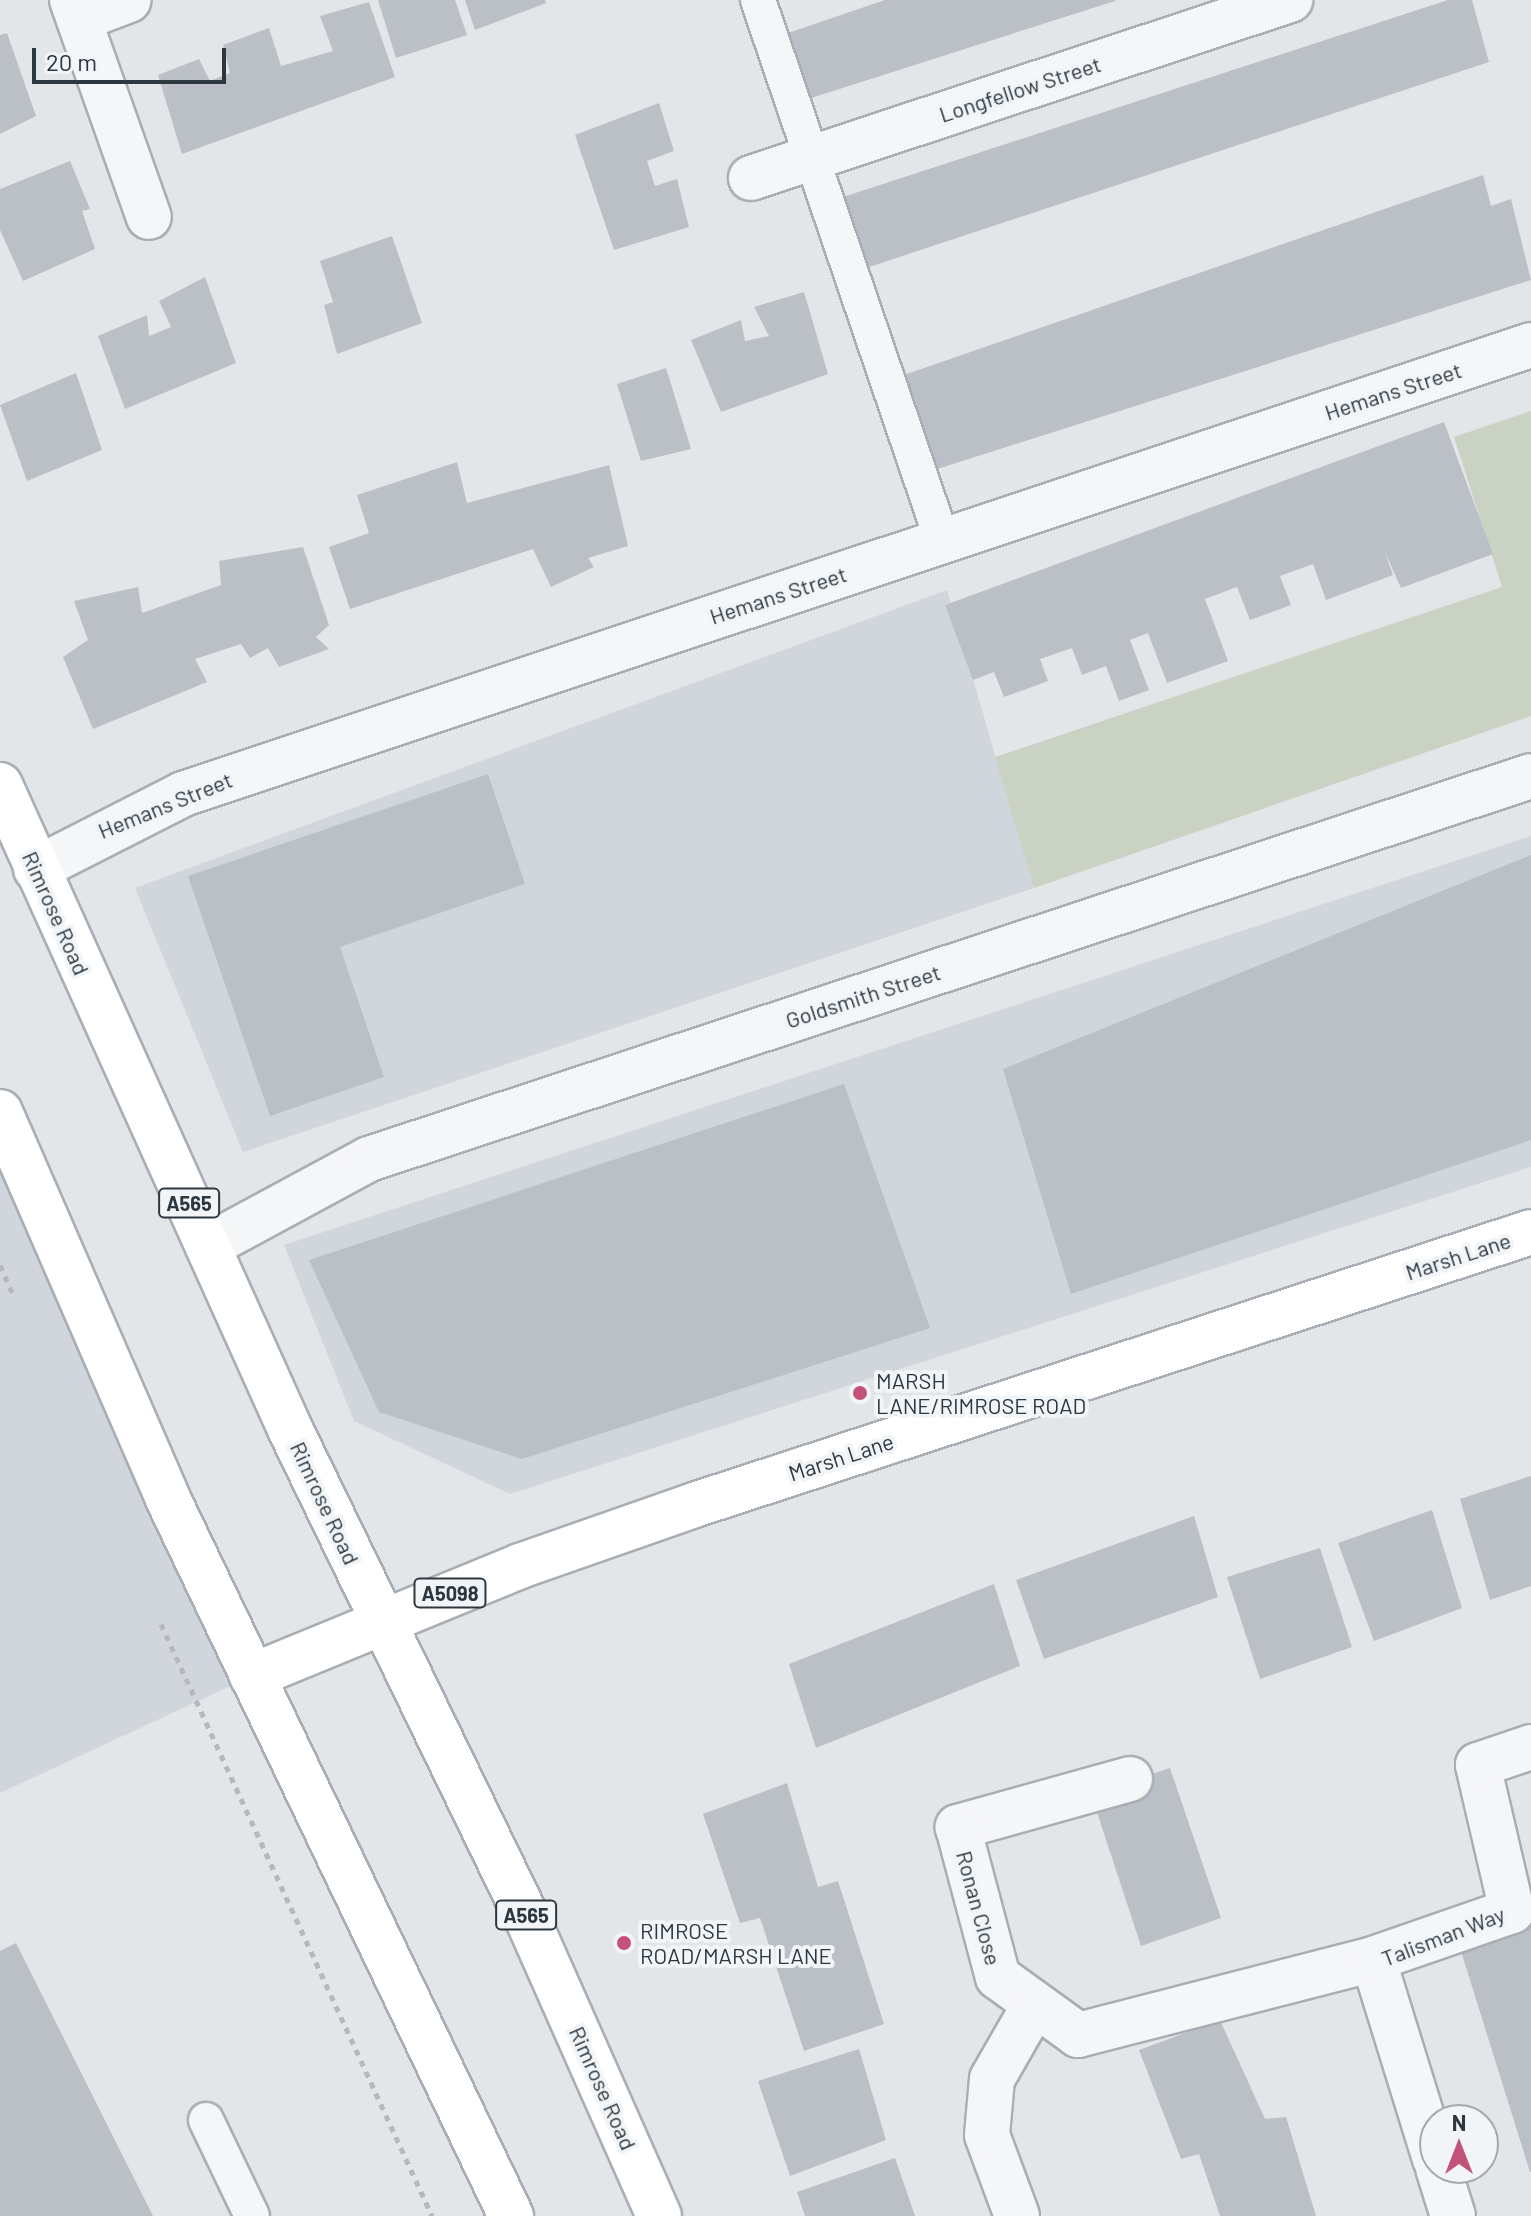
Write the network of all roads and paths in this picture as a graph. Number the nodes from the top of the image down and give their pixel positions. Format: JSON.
{"nodes":[{"id":1,"x":129,"y":0,"type":"edge"},
{"id":2,"x":758,"y":0,"type":"edge"},
{"id":3,"x":1290,"y":0,"type":"edge"},
{"id":4,"x":75,"y":10,"type":"edge"},
{"id":5,"x":811,"y":159,"type":"junction"},
{"id":6,"x":751,"y":178,"type":"dead end"},
{"id":7,"x":149,"y":217,"type":"dead end"},
{"id":8,"x":1531,"y":345,"type":"edge"},
{"id":9,"x":942,"y":540,"type":"junction"},
{"id":10,"x":1531,"y":776,"type":"edge"},
{"id":11,"x":0,"y":785,"type":"edge"},
{"id":12,"x":36,"y":869,"type":"junction"},
{"id":13,"x":0,"y":1112,"type":"edge"},
{"id":14,"x":1531,"y":1232,"type":"edge"},
{"id":15,"x":208,"y":1246,"type":"junction"},
{"id":16,"x":0,"y":1265,"type":"edge"},
{"id":17,"x":15,"y":1300,"type":"dead end"},
{"id":18,"x":155,"y":1611,"type":"dead end"},
{"id":19,"x":380,"y":1620,"type":"junction"},
{"id":20,"x":252,"y":1676,"type":"junction"},
{"id":21,"x":1531,"y":1747,"type":"edge"},
{"id":22,"x":1130,"y":1779,"type":"dead end"},
{"id":23,"x":1373,"y":1959,"type":"junction"},
{"id":24,"x":1035,"y":2004,"type":"junction"},
{"id":25,"x":1419,"y":2107,"type":"edge"},
{"id":26,"x":206,"y":2120,"type":"dead end"},
{"id":27,"x":1443,"y":2184,"type":"edge"},
{"id":28,"x":252,"y":2216,"type":"edge"},
{"id":29,"x":432,"y":2216,"type":"edge"},
{"id":30,"x":511,"y":2216,"type":"edge"},
{"id":31,"x":659,"y":2216,"type":"edge"},
{"id":32,"x":1017,"y":2216,"type":"edge"},
{"id":33,"x":1453,"y":2216,"type":"edge"}],
"edges":[{"from":1,"to":4,"type":"street"},
{"from":2,"to":5,"type":"lane"},
{"from":3,"to":5,"type":"street","name":"Longfellow Street"},
{"from":4,"to":7,"type":"street"},
{"from":5,"to":6,"type":"street","name":"Longfellow Street"},
{"from":5,"to":9,"type":"lane"},
{"from":8,"to":9,"type":"street","name":"Hemans Street"},
{"from":9,"to":12,"type":"street","name":"Hemans Street"},
{"from":10,"to":15,"type":"street","name":"Goldsmith Street"},
{"from":11,"to":12,"type":"main road","name":"Rimrose Road","number":"A565"},
{"from":12,"to":15,"type":"main road","name":"Rimrose Road","number":"A565"},
{"from":13,"to":20,"type":"main road"},
{"from":14,"to":19,"type":"main road","name":"Marsh Lane","number":"A5098"},
{"from":15,"to":19,"type":"main road","name":"Rimrose Road","number":"A565"},
{"from":16,"to":17,"type":"path"},
{"from":18,"to":29,"type":"path"},
{"from":19,"to":20,"type":"main road","name":"Marsh Lane","number":"A5098"},
{"from":19,"to":31,"type":"main road","name":"Rimrose Road","number":"A565"},
{"from":20,"to":30,"type":"main road"},
{"from":21,"to":23,"type":"street","name":"Talisman Way"},
{"from":22,"to":24,"type":"street","name":"Ronan Close"},
{"from":23,"to":24,"type":"street","name":"Ronan Close"},
{"from":23,"to":25,"type":"street","name":"Talisman Way"},
{"from":24,"to":32,"type":"street"},
{"from":26,"to":28,"type":"lane"},
{"from":27,"to":33,"type":"street"}]}
